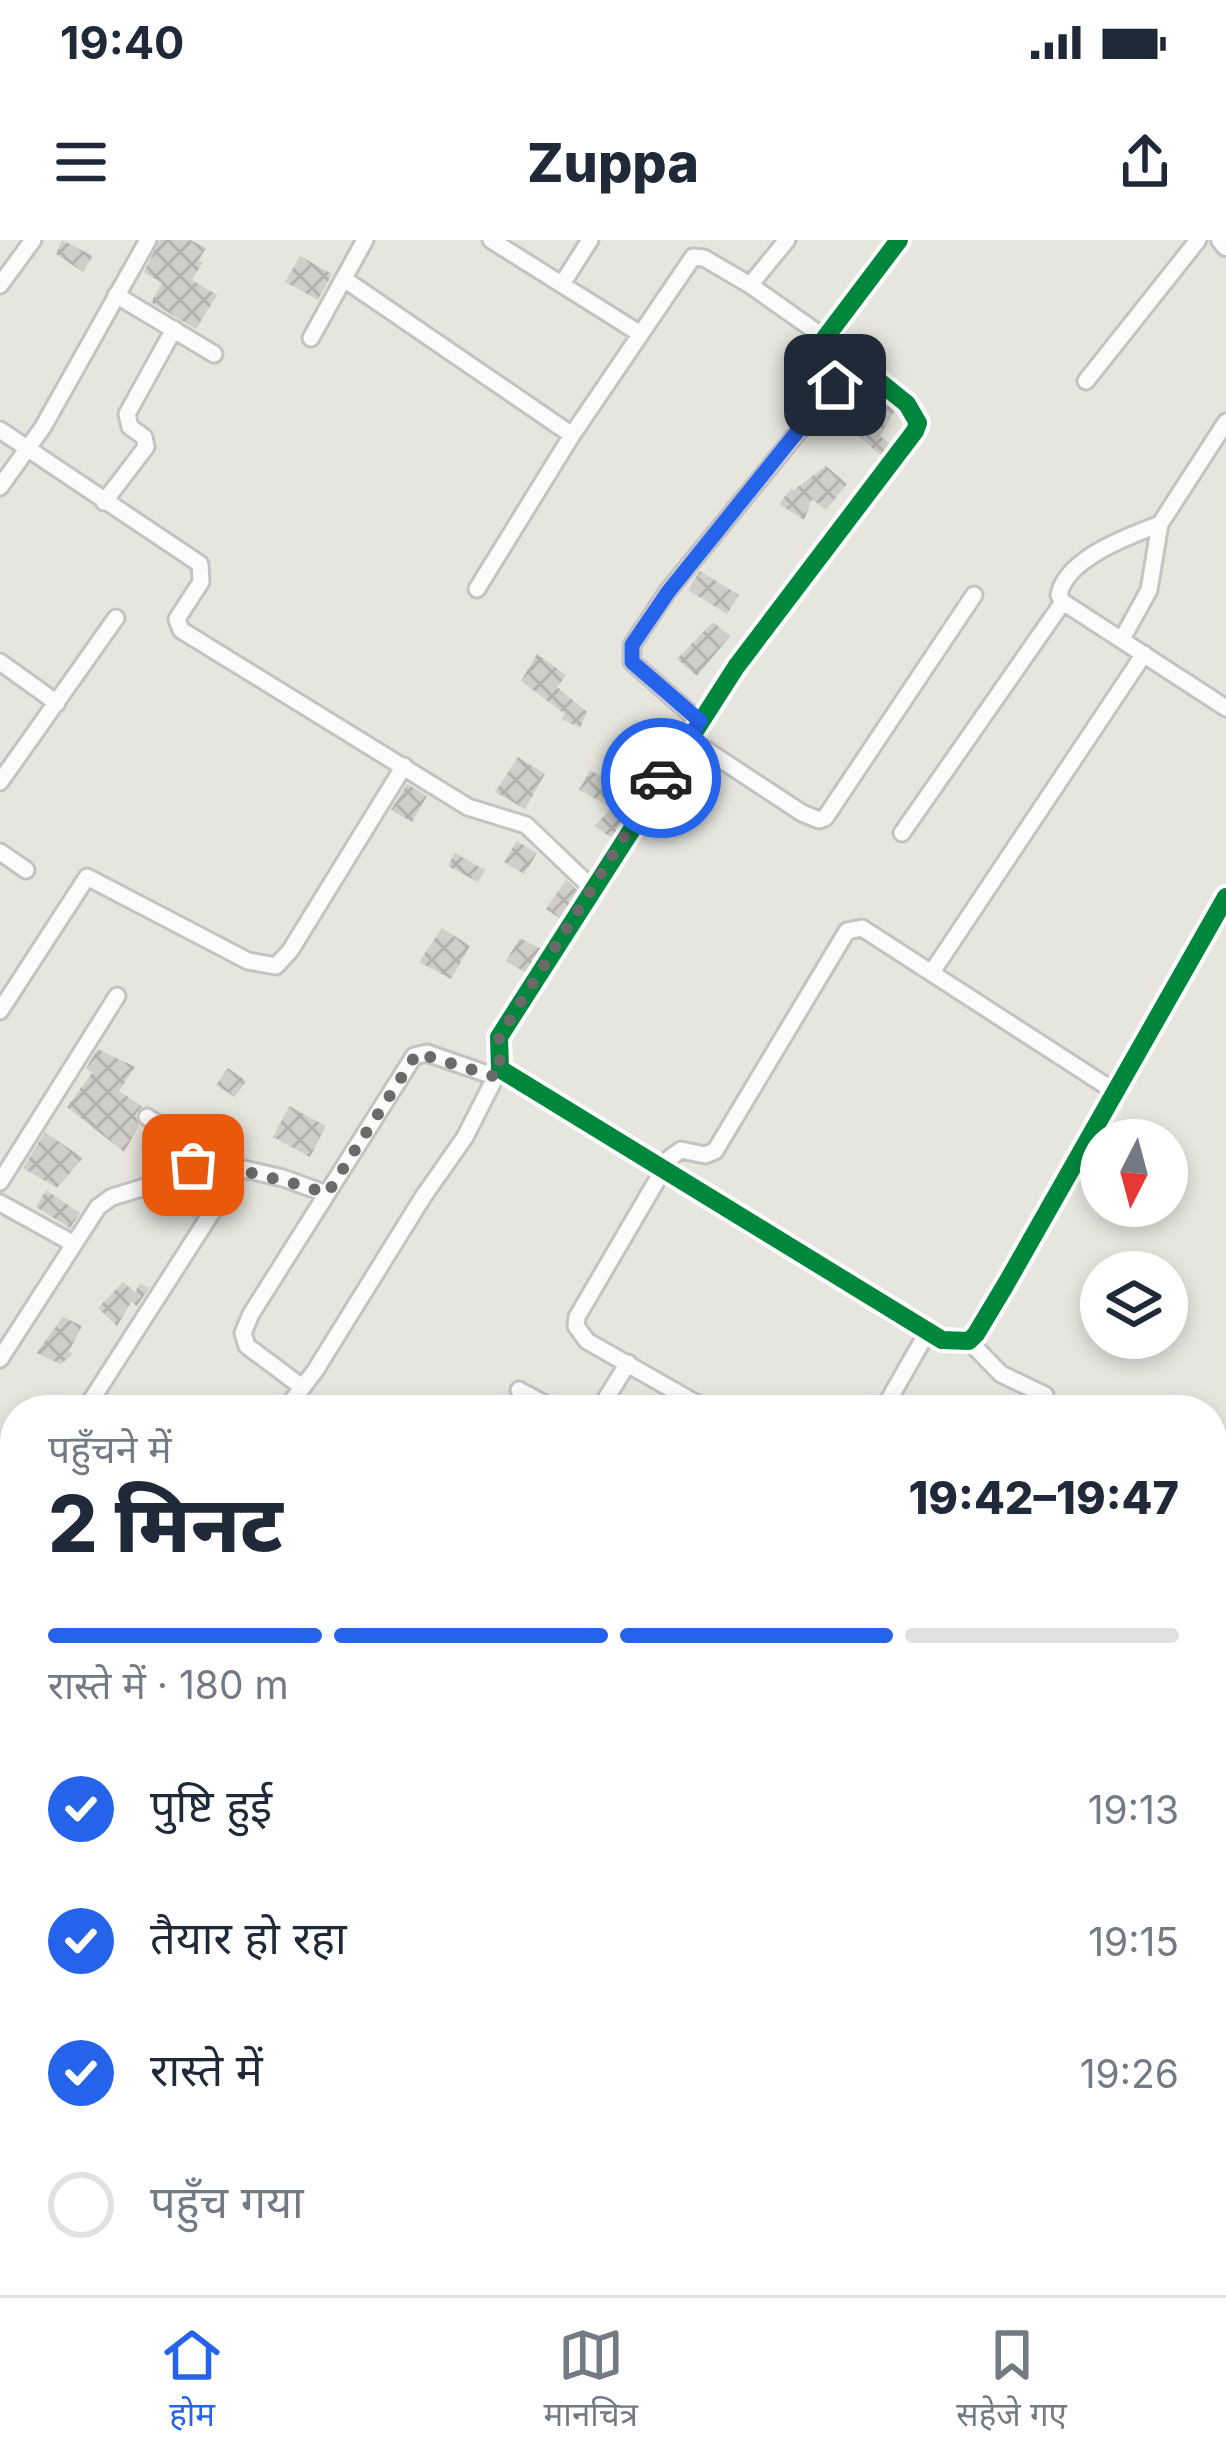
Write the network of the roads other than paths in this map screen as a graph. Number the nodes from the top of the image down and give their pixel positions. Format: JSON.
{"nodes":[{"id":1,"x":33,"y":240,"type":"edge"},
{"id":2,"x":148,"y":240,"type":"edge"},
{"id":3,"x":365,"y":240,"type":"edge"},
{"id":4,"x":491,"y":240,"type":"edge"},
{"id":5,"x":590,"y":240,"type":"edge"},
{"id":6,"x":787,"y":240,"type":"edge"},
{"id":7,"x":899,"y":240,"type":"edge"},
{"id":8,"x":1198,"y":240,"type":"edge"},
{"id":9,"x":344,"y":279,"type":"junction"},
{"id":10,"x":562,"y":284,"type":"junction"},
{"id":11,"x":0,"y":285,"type":"edge"},
{"id":12,"x":750,"y":285,"type":"junction"},
{"id":13,"x":116,"y":295,"type":"junction"},
{"id":14,"x":174,"y":329,"type":"junction"},
{"id":15,"x":639,"y":333,"type":"junction"},
{"id":16,"x":311,"y":338,"type":"dead end"},
{"id":17,"x":825,"y":338,"type":"junction"},
{"id":18,"x":844,"y":352,"type":"junction"},
{"id":19,"x":214,"y":354,"type":"dead end"},
{"id":20,"x":1086,"y":381,"type":"dead end"},
{"id":21,"x":1226,"y":422,"type":"edge"},
{"id":22,"x":0,"y":430,"type":"edge"},
{"id":23,"x":572,"y":435,"type":"junction"},
{"id":24,"x":27,"y":448,"type":"junction"},
{"id":25,"x":0,"y":487,"type":"edge"},
{"id":26,"x":104,"y":502,"type":"junction"},
{"id":27,"x":1160,"y":524,"type":"junction"},
{"id":28,"x":477,"y":589,"type":"dead end"},
{"id":29,"x":974,"y":595,"type":"dead end"},
{"id":30,"x":1063,"y":602,"type":"junction"},
{"id":31,"x":116,"y":618,"type":"dead end"},
{"id":32,"x":1122,"y":639,"type":"junction"},
{"id":33,"x":1144,"y":654,"type":"junction"},
{"id":34,"x":0,"y":662,"type":"edge"},
{"id":35,"x":57,"y":703,"type":"junction"},
{"id":36,"x":1226,"y":708,"type":"edge"},
{"id":37,"x":700,"y":721,"type":"junction"},
{"id":38,"x":688,"y":739,"type":"junction"},
{"id":39,"x":404,"y":766,"type":"junction"},
{"id":40,"x":0,"y":782,"type":"edge"},
{"id":41,"x":902,"y":833,"type":"dead end"},
{"id":42,"x":0,"y":852,"type":"edge"},
{"id":43,"x":26,"y":870,"type":"dead end"},
{"id":44,"x":592,"y":888,"type":"junction"},
{"id":45,"x":1226,"y":897,"type":"edge"},
{"id":46,"x":932,"y":971,"type":"junction"},
{"id":47,"x":117,"y":996,"type":"dead end"},
{"id":48,"x":0,"y":1011,"type":"edge"},
{"id":49,"x":498,"y":1073,"type":"junction"},
{"id":50,"x":1114,"y":1091,"type":"junction"},
{"id":51,"x":148,"y":1117,"type":"dead end"},
{"id":52,"x":206,"y":1156,"type":"junction"},
{"id":53,"x":239,"y":1170,"type":"junction"},
{"id":54,"x":663,"y":1170,"type":"junction"},
{"id":55,"x":2,"y":1175,"type":"edge"},
{"id":56,"x":327,"y":1194,"type":"junction"},
{"id":57,"x":0,"y":1203,"type":"edge"},
{"id":58,"x":74,"y":1244,"type":"junction"},
{"id":59,"x":928,"y":1331,"type":"junction"},
{"id":60,"x":969,"y":1340,"type":"junction"},
{"id":61,"x":0,"y":1359,"type":"edge"},
{"id":62,"x":628,"y":1363,"type":"junction"},
{"id":63,"x":302,"y":1387,"type":"junction"},
{"id":64,"x":519,"y":1390,"type":"dead end"},
{"id":65,"x":95,"y":1395,"type":"edge"},
{"id":66,"x":296,"y":1395,"type":"edge"},
{"id":67,"x":528,"y":1395,"type":"edge"},
{"id":68,"x":608,"y":1395,"type":"edge"},
{"id":69,"x":680,"y":1395,"type":"edge"},
{"id":70,"x":892,"y":1395,"type":"edge"},
{"id":71,"x":1045,"y":1395,"type":"dead end"}],
"edges":[{"from":1,"to":11,"type":"street"},
{"from":2,"to":13,"type":"street"},
{"from":3,"to":9,"type":"street"},
{"from":4,"to":10,"type":"street"},
{"from":5,"to":10,"type":"street"},
{"from":6,"to":12,"type":"street"},
{"from":7,"to":17,"type":"street"},
{"from":8,"to":20,"type":"street"},
{"from":9,"to":16,"type":"street"},
{"from":9,"to":23,"type":"street"},
{"from":10,"to":15,"type":"street"},
{"from":12,"to":15,"type":"street"},
{"from":12,"to":17,"type":"street"},
{"from":13,"to":14,"type":"street"},
{"from":13,"to":24,"type":"street"},
{"from":14,"to":19,"type":"street"},
{"from":14,"to":26,"type":"street"},
{"from":15,"to":23,"type":"street"},
{"from":17,"to":18,"type":"street"},
{"from":18,"to":37,"type":"street"},
{"from":18,"to":37,"type":"street"},
{"from":21,"to":27,"type":"street"},
{"from":22,"to":24,"type":"street"},
{"from":23,"to":28,"type":"street"},
{"from":24,"to":25,"type":"street"},
{"from":24,"to":26,"type":"street"},
{"from":26,"to":39,"type":"street"},
{"from":27,"to":30,"type":"street"},
{"from":27,"to":32,"type":"street"},
{"from":29,"to":38,"type":"street"},
{"from":30,"to":32,"type":"street"},
{"from":30,"to":41,"type":"street"},
{"from":31,"to":35,"type":"street"},
{"from":32,"to":33,"type":"street"},
{"from":33,"to":36,"type":"street"},
{"from":33,"to":46,"type":"street"},
{"from":34,"to":35,"type":"street"},
{"from":35,"to":40,"type":"street"},
{"from":37,"to":38,"type":"street"},
{"from":38,"to":44,"type":"street"},
{"from":39,"to":44,"type":"street"},
{"from":39,"to":48,"type":"street"},
{"from":42,"to":43,"type":"street"},
{"from":44,"to":49,"type":"street"},
{"from":45,"to":50,"type":"street"},
{"from":46,"to":50,"type":"street"},
{"from":46,"to":54,"type":"street"},
{"from":47,"to":55,"type":"street"},
{"from":49,"to":54,"type":"street"},
{"from":49,"to":56,"type":"street"},
{"from":49,"to":63,"type":"street"},
{"from":50,"to":60,"type":"street"},
{"from":51,"to":52,"type":"street"},
{"from":52,"to":53,"type":"street"},
{"from":52,"to":58,"type":"street"},
{"from":53,"to":56,"type":"street"},
{"from":53,"to":65,"type":"street"},
{"from":54,"to":59,"type":"street"},
{"from":54,"to":62,"type":"street"},
{"from":56,"to":63,"type":"street"},
{"from":57,"to":58,"type":"street"},
{"from":58,"to":61,"type":"street"},
{"from":59,"to":60,"type":"street"},
{"from":59,"to":70,"type":"street"},
{"from":60,"to":71,"type":"street"},
{"from":62,"to":68,"type":"street"},
{"from":62,"to":69,"type":"street"},
{"from":63,"to":66,"type":"street"},
{"from":64,"to":67,"type":"street"}]}
